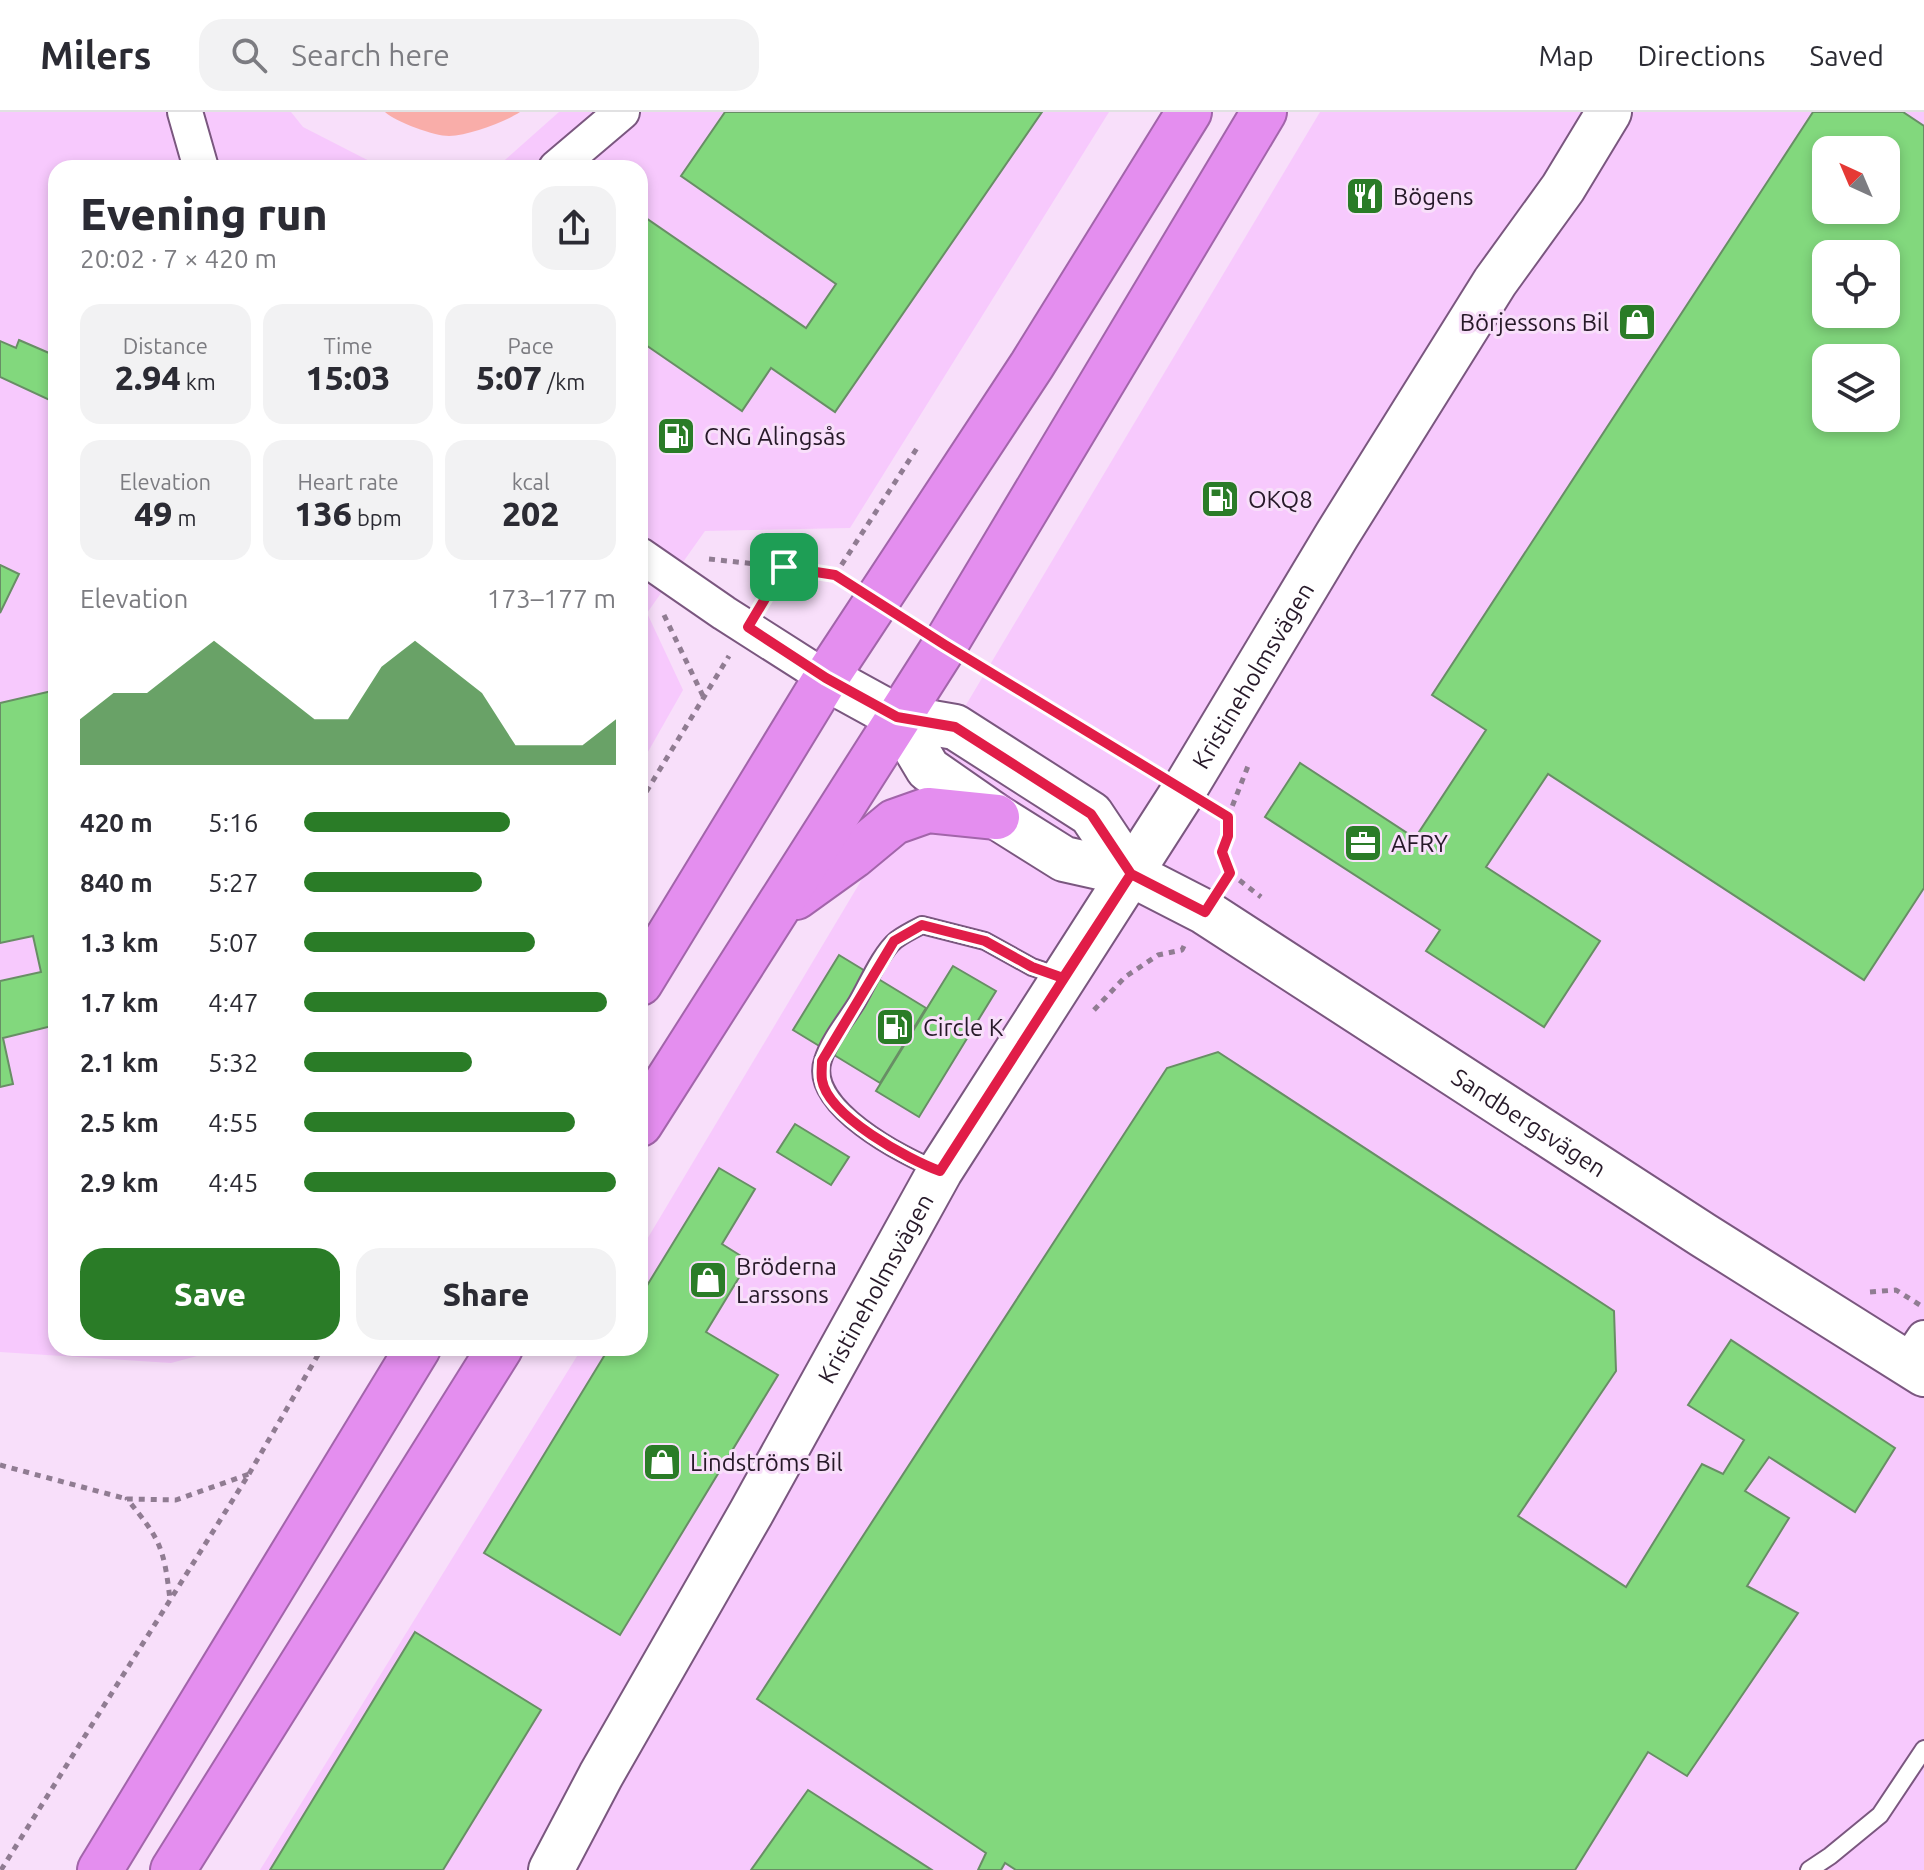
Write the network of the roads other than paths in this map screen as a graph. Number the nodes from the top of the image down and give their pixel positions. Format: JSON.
{"nodes":[{"id":1,"x":185,"y":112,"type":"edge"},
{"id":2,"x":622,"y":112,"type":"edge"},
{"id":3,"x":1189,"y":112,"type":"edge"},
{"id":4,"x":1264,"y":112,"type":"edge"},
{"id":5,"x":1609,"y":112,"type":"edge"},
{"id":6,"x":199,"y":160,"type":"edge"},
{"id":7,"x":565,"y":160,"type":"edge"},
{"id":8,"x":648,"y":560,"type":"edge"},
{"id":9,"x":826,"y":678,"type":"junction"},
{"id":10,"x":897,"y":717,"type":"junction"},
{"id":11,"x":997,"y":817,"type":"junction"},
{"id":12,"x":1131,"y":874,"type":"junction"},
{"id":13,"x":774,"y":913,"type":"junction"},
{"id":14,"x":648,"y":970,"type":"edge"},
{"id":15,"x":1063,"y":978,"type":"junction"},
{"id":16,"x":648,"y":1111,"type":"edge"},
{"id":17,"x":940,"y":1171,"type":"junction"},
{"id":18,"x":413,"y":1356,"type":"edge"},
{"id":19,"x":495,"y":1356,"type":"edge"},
{"id":20,"x":1918,"y":1358,"type":"edge"},
{"id":21,"x":1924,"y":1749,"type":"edge"},
{"id":22,"x":100,"y":1870,"type":"edge"},
{"id":23,"x":173,"y":1870,"type":"edge"},
{"id":24,"x":551,"y":1870,"type":"edge"},
{"id":25,"x":1809,"y":1870,"type":"edge"}],
"edges":[{"from":1,"to":6,"type":"street"},
{"from":2,"to":7,"type":"street"},
{"from":3,"to":9,"type":"highway"},
{"from":4,"to":10,"type":"highway"},
{"from":5,"to":12,"type":"street","name":"Kristineholmsvägen"},
{"from":8,"to":9,"type":"street"},
{"from":9,"to":10,"type":"street","name":"Sandbergsvägen"},
{"from":9,"to":14,"type":"highway"},
{"from":10,"to":11,"type":"street","name":"Sandbergsvägen"},
{"from":10,"to":12,"type":"street","name":"Sandbergsvägen"},
{"from":10,"to":13,"type":"highway"},
{"from":11,"to":12,"type":"street","name":"Sandbergsvägen"},
{"from":11,"to":13,"type":"highway"},
{"from":12,"to":15,"type":"street","name":"Kristineholmsvägen"},
{"from":12,"to":20,"type":"street","name":"Sandbergsvägen"},
{"from":13,"to":16,"type":"highway"},
{"from":15,"to":17,"type":"street","name":"Kristineholmsvägen"},
{"from":15,"to":17,"type":"lane"},
{"from":17,"to":24,"type":"street","name":"Kristineholmsvägen"},
{"from":18,"to":22,"type":"highway"},
{"from":19,"to":23,"type":"highway"},
{"from":21,"to":25,"type":"lane"}]}
